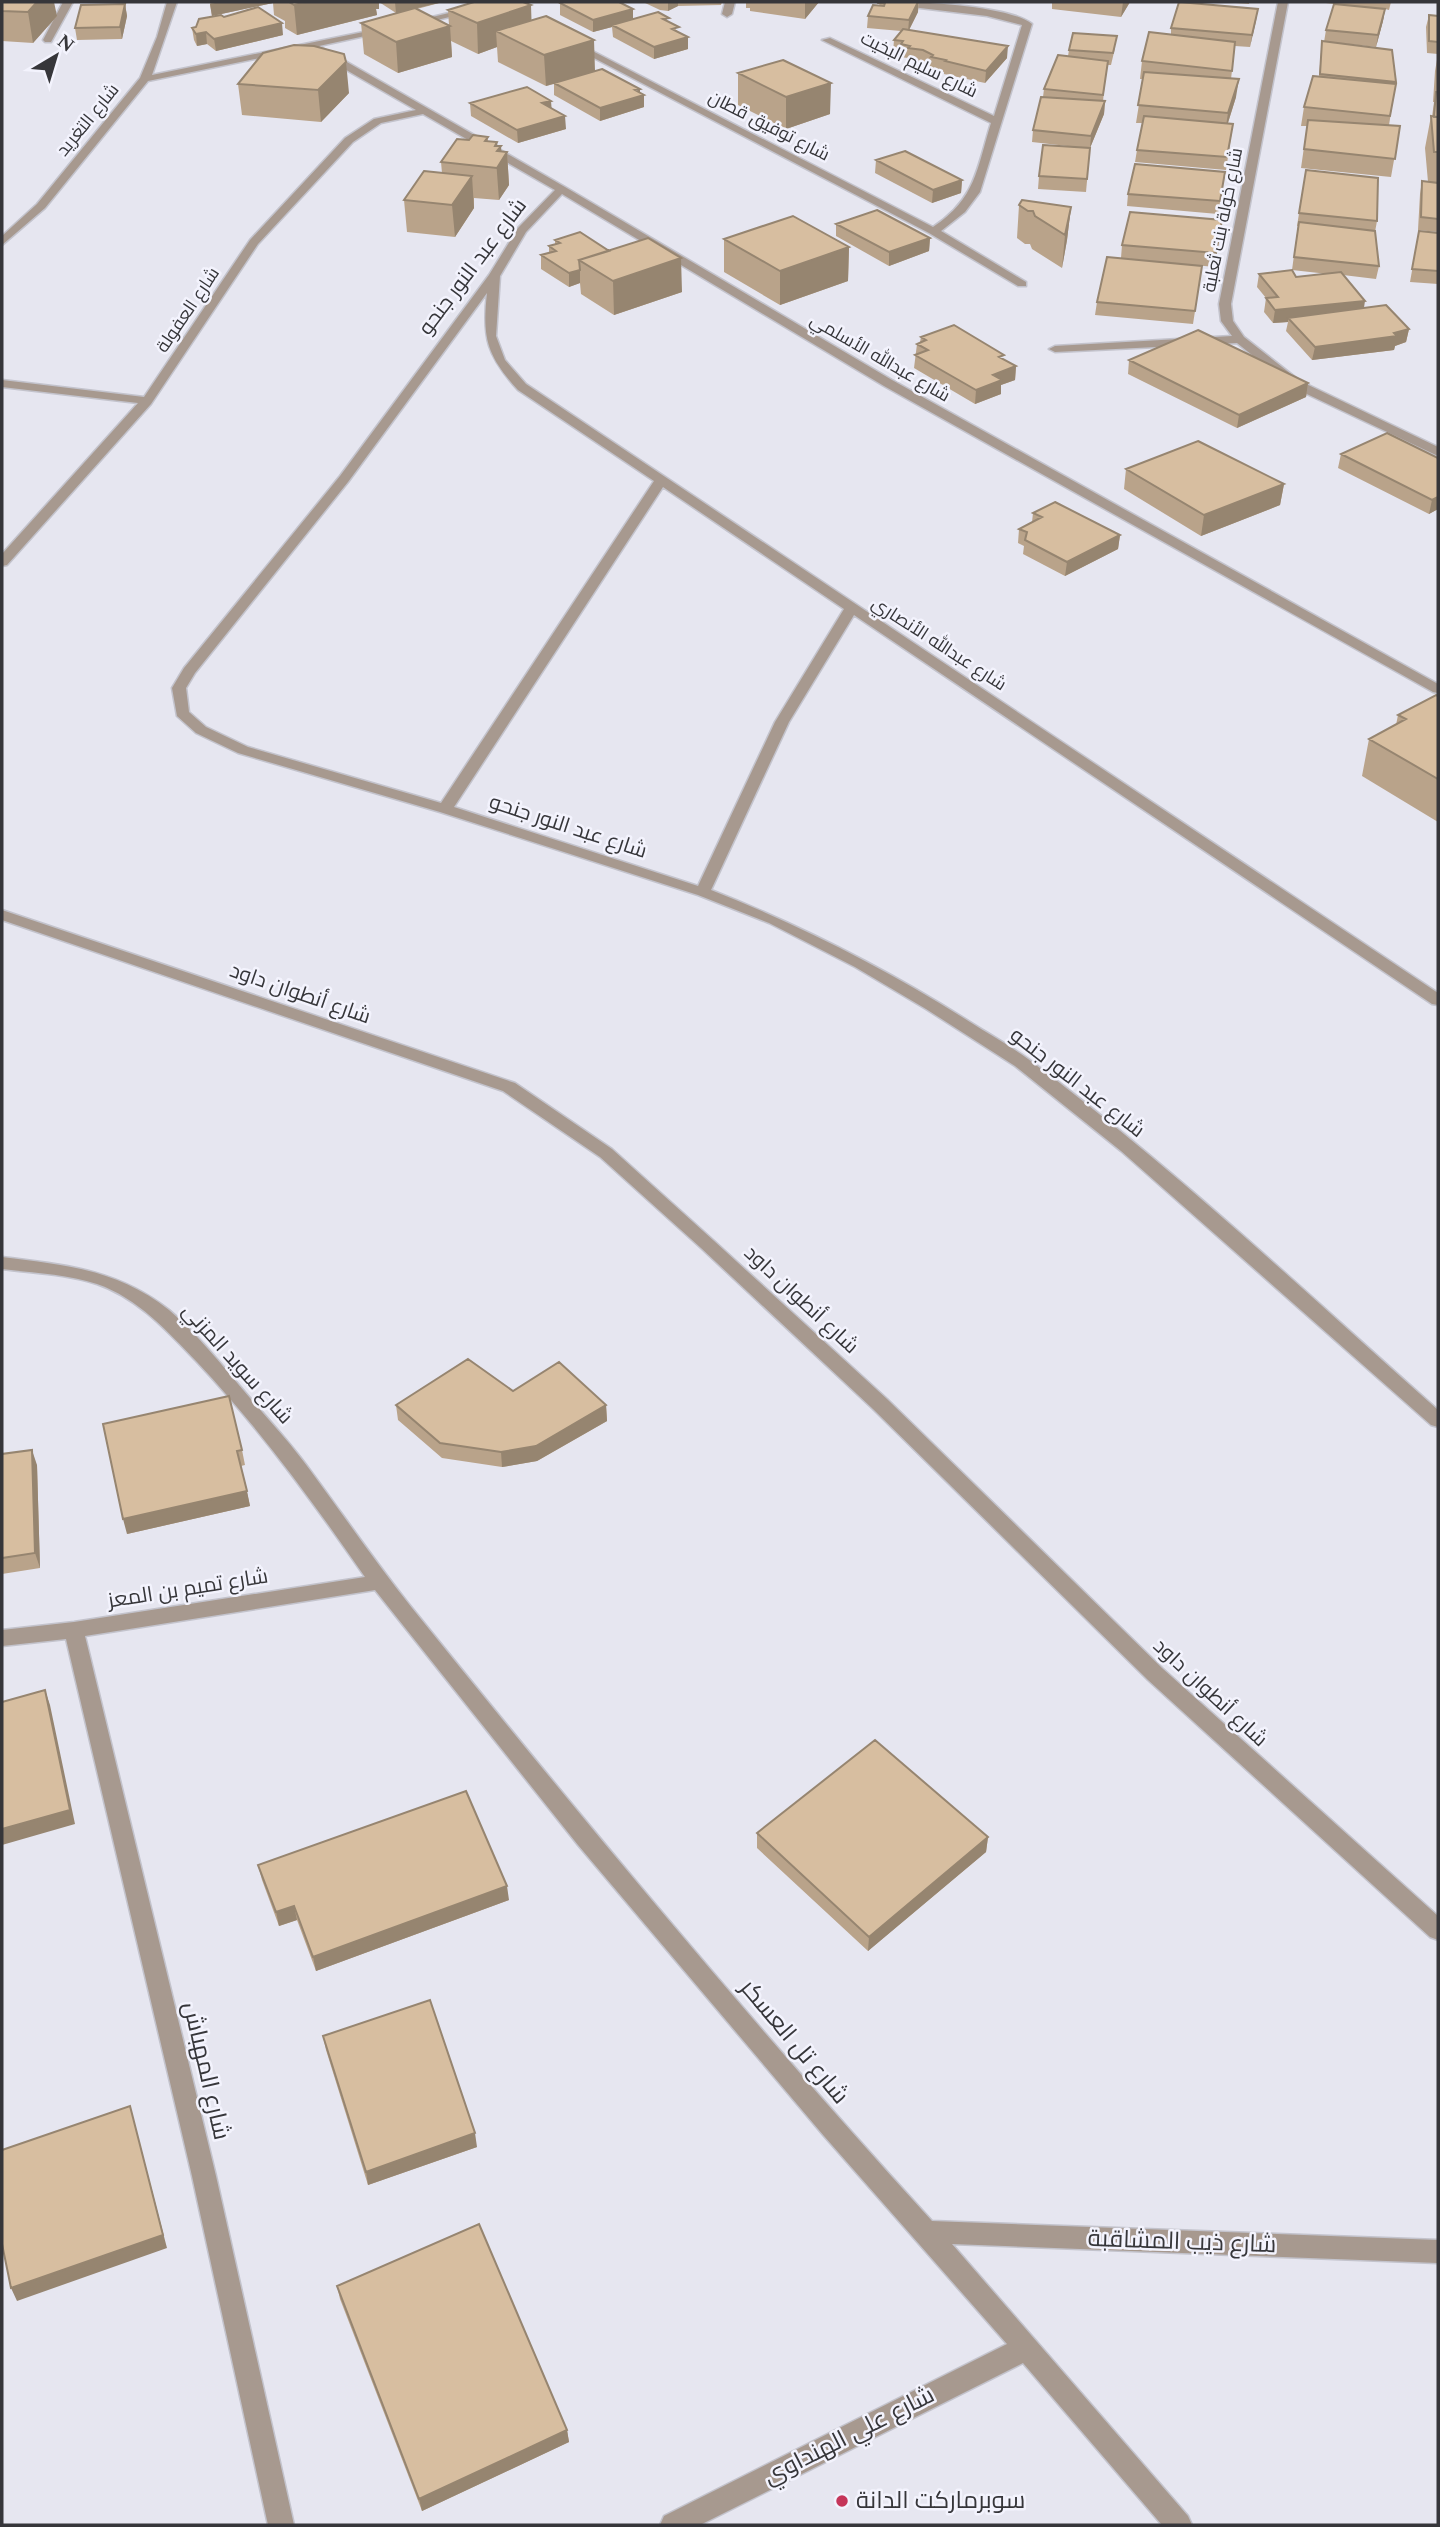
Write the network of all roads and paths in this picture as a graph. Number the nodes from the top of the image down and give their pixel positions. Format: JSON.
{"nodes":[{"id":1,"x":68,"y":2,"type":"edge"},
{"id":2,"x":172,"y":2,"type":"edge"},
{"id":3,"x":730,"y":2,"type":"edge"},
{"id":4,"x":895,"y":2,"type":"edge"},
{"id":5,"x":1283,"y":2,"type":"edge"},
{"id":6,"x":504,"y":6,"type":"edge"},
{"id":7,"x":727,"y":14,"type":"dead end"},
{"id":8,"x":404,"y":25,"type":"edge"},
{"id":9,"x":391,"y":28,"type":"edge"},
{"id":10,"x":48,"y":40,"type":"dead end"},
{"id":11,"x":827,"y":40,"type":"dead end"},
{"id":12,"x":569,"y":42,"type":"edge"},
{"id":13,"x":312,"y":46,"type":"junction"},
{"id":14,"x":145,"y":79,"type":"junction"},
{"id":15,"x":424,"y":111,"type":"junction"},
{"id":16,"x":996,"y":121,"type":"junction"},
{"id":17,"x":561,"y":189,"type":"junction"},
{"id":18,"x":933,"y":231,"type":"junction"},
{"id":19,"x":2,"y":242,"type":"edge"},
{"id":20,"x":494,"y":276,"type":"junction"},
{"id":21,"x":1022,"y":284,"type":"dead end"},
{"id":22,"x":1240,"y":339,"type":"junction"},
{"id":23,"x":1055,"y":349,"type":"dead end"},
{"id":24,"x":2,"y":383,"type":"edge"},
{"id":25,"x":147,"y":401,"type":"junction"},
{"id":26,"x":1438,"y":452,"type":"edge"},
{"id":27,"x":660,"y":481,"type":"junction"},
{"id":28,"x":2,"y":562,"type":"edge"},
{"id":29,"x":850,"y":609,"type":"junction"},
{"id":30,"x":1438,"y":689,"type":"edge"},
{"id":31,"x":445,"y":809,"type":"junction"},
{"id":32,"x":703,"y":892,"type":"junction"},
{"id":33,"x":2,"y":915,"type":"edge"},
{"id":34,"x":1438,"y":1000,"type":"edge"},
{"id":35,"x":2,"y":1263,"type":"edge"},
{"id":36,"x":1438,"y":1420,"type":"edge"},
{"id":37,"x":380,"y":1582,"type":"junction"},
{"id":38,"x":74,"y":1630,"type":"junction"},
{"id":39,"x":2,"y":1638,"type":"edge"},
{"id":40,"x":1438,"y":1930,"type":"edge"},
{"id":41,"x":926,"y":2232,"type":"junction"},
{"id":42,"x":1438,"y":2252,"type":"edge"},
{"id":43,"x":1026,"y":2348,"type":"junction"},
{"id":44,"x":281,"y":2525,"type":"edge"},
{"id":45,"x":673,"y":2525,"type":"edge"},
{"id":46,"x":1179,"y":2525,"type":"edge"}],
"edges":[{"from":1,"to":10,"type":"street"},
{"from":2,"to":14,"type":"street","name":"شارع التغريد"},
{"from":3,"to":7,"type":"street"},
{"from":4,"to":16,"type":"street","name":"شارع سليم البخيت"},
{"from":5,"to":22,"type":"street","name":"شارع خولة بنت ثعلبة"},
{"from":6,"to":8,"type":"street"},
{"from":9,"to":13,"type":"street"},
{"from":11,"to":16,"type":"street","name":"شارع سليم البخيت"},
{"from":12,"to":18,"type":"street","name":"شارع توفيق قطان"},
{"from":13,"to":14,"type":"street"},
{"from":13,"to":15,"type":"street","name":"شارع عبدالله الأسلمي"},
{"from":14,"to":19,"type":"street","name":"شارع التغريد"},
{"from":15,"to":17,"type":"street","name":"شارع عبدالله الأسلمي"},
{"from":15,"to":25,"type":"street","name":"شارع العفولة"},
{"from":16,"to":18,"type":"street","name":"شارع سليم البخيت"},
{"from":17,"to":20,"type":"street","name":"شارع عبد النور جنحو"},
{"from":17,"to":30,"type":"street","name":"شارع عبدالله الأسلمي"},
{"from":18,"to":21,"type":"street","name":"شارع توفيق قطان"},
{"from":20,"to":27,"type":"street","name":"شارع عبدالله الأنصاري"},
{"from":20,"to":31,"type":"street","name":"شارع عبد النور جنحو"},
{"from":22,"to":23,"type":"street"},
{"from":22,"to":26,"type":"street","name":"شارع خولة بنت ثعلبة"},
{"from":24,"to":25,"type":"street"},
{"from":25,"to":28,"type":"street","name":"شارع العفولة"},
{"from":27,"to":29,"type":"street","name":"شارع عبدالله الأنصاري"},
{"from":27,"to":31,"type":"street"},
{"from":29,"to":32,"type":"street"},
{"from":29,"to":34,"type":"street","name":"شارع عبدالله الأنصاري"},
{"from":31,"to":32,"type":"street","name":"شارع عبد النور جنحو"},
{"from":32,"to":36,"type":"street","name":"شارع عبد النور جنحو"},
{"from":33,"to":40,"type":"street","name":"شارع أنطوان داود"},
{"from":35,"to":37,"type":"street","name":"شارع سويد المزني"},
{"from":37,"to":38,"type":"street","name":"شارع تميم بن المعز"},
{"from":37,"to":41,"type":"street","name":"شارع تل العسكر"},
{"from":38,"to":39,"type":"street","name":"شارع تميم بن المعز"},
{"from":38,"to":44,"type":"street","name":"شارع المهباش"},
{"from":41,"to":42,"type":"street","name":"شارع ذيب المشاقبة"},
{"from":41,"to":43,"type":"street","name":"شارع تل العسكر"},
{"from":43,"to":45,"type":"street","name":"شارع علي الهنداوي"},
{"from":43,"to":46,"type":"street","name":"شارع تل العسكر"}]}
